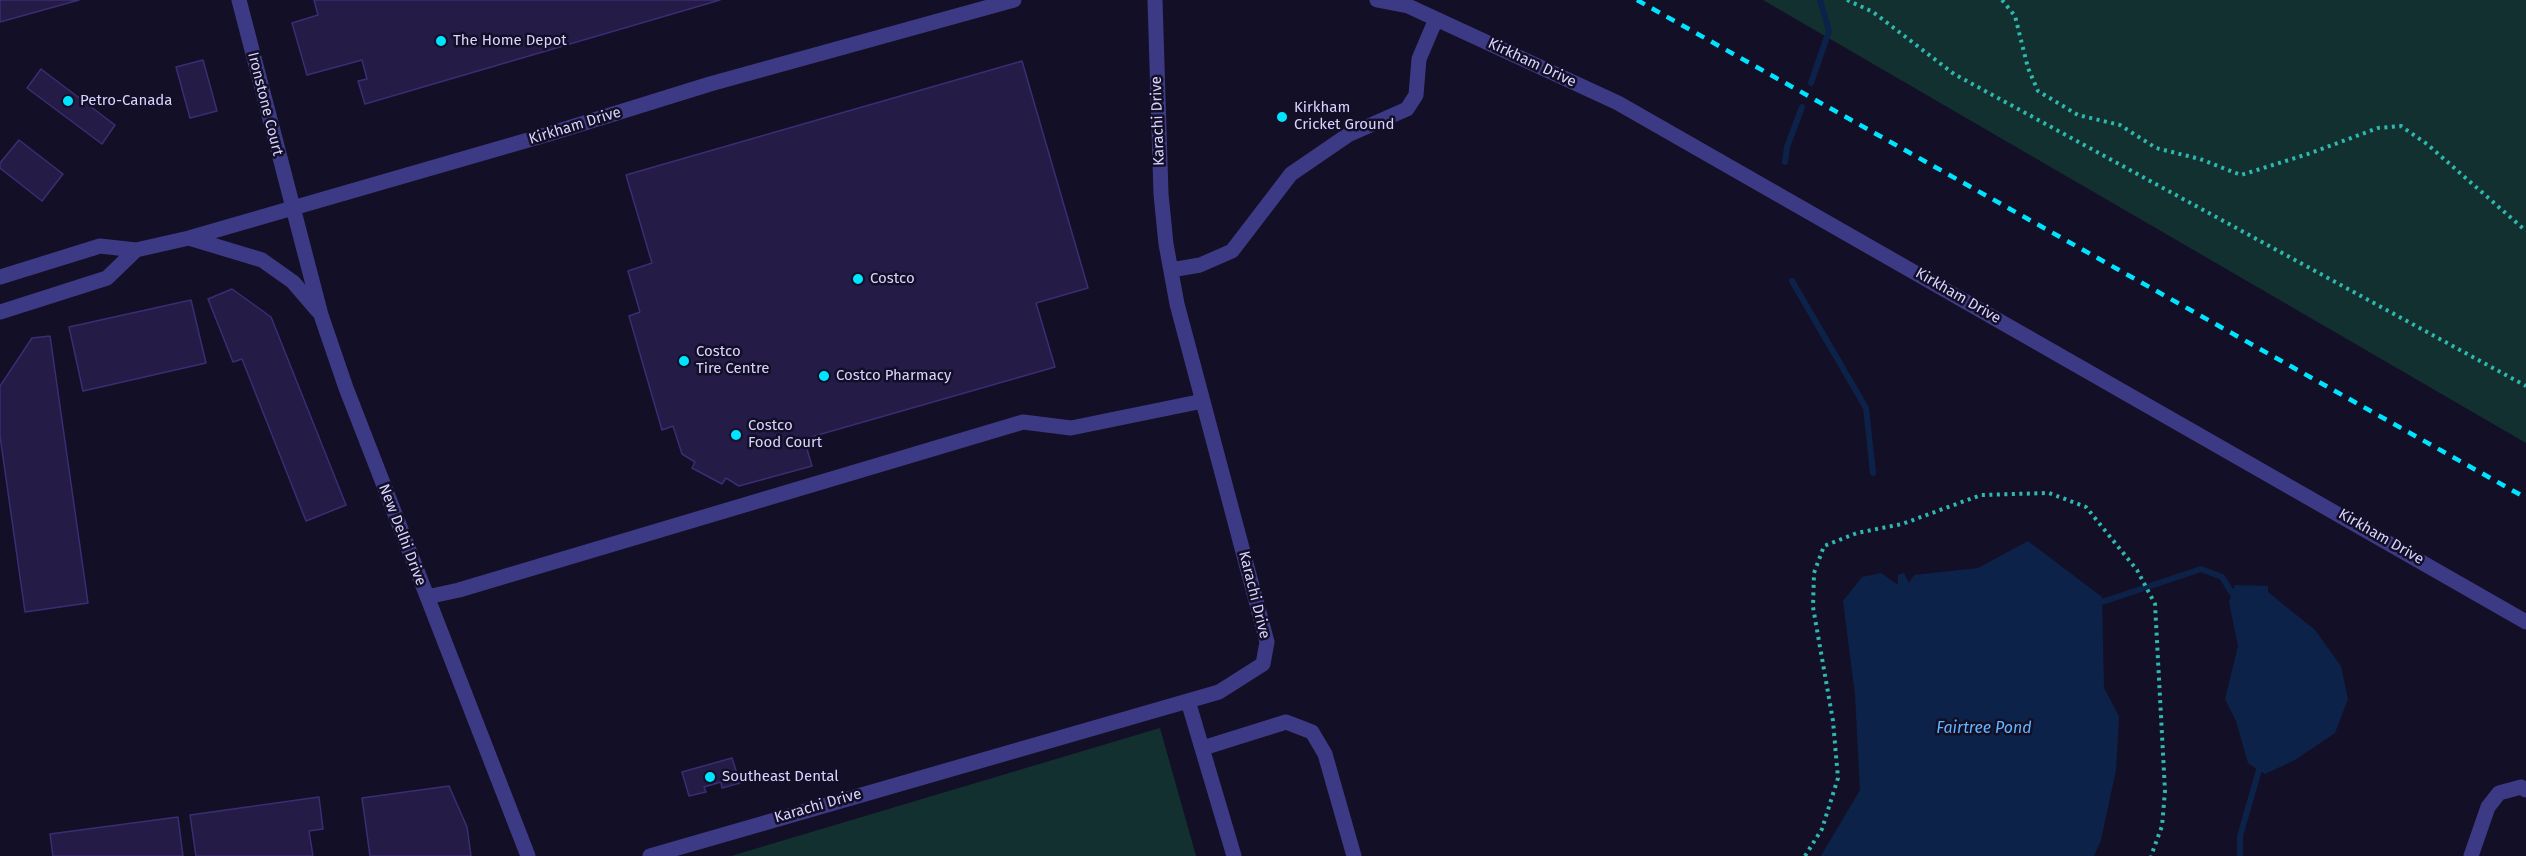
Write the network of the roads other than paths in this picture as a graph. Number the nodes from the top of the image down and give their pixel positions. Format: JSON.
{"nodes":[{"id":1,"x":239,"y":0,"type":"edge"},
{"id":2,"x":1014,"y":0,"type":"edge"},
{"id":3,"x":1155,"y":0,"type":"edge"},
{"id":4,"x":1377,"y":0,"type":"edge"},
{"id":5,"x":1436,"y":19,"type":"junction"},
{"id":6,"x":293,"y":208,"type":"junction"},
{"id":7,"x":189,"y":238,"type":"junction"},
{"id":8,"x":136,"y":250,"type":"junction"},
{"id":9,"x":1171,"y":270,"type":"junction"},
{"id":10,"x":0,"y":277,"type":"edge"},
{"id":11,"x":0,"y":312,"type":"edge"},
{"id":12,"x":321,"y":315,"type":"junction"},
{"id":13,"x":1203,"y":401,"type":"junction"},
{"id":14,"x":427,"y":597,"type":"junction"},
{"id":15,"x":2526,"y":622,"type":"edge"},
{"id":16,"x":1188,"y":701,"type":"junction"},
{"id":17,"x":1203,"y":748,"type":"junction"},
{"id":18,"x":2526,"y":790,"type":"edge"},
{"id":19,"x":528,"y":856,"type":"edge"},
{"id":20,"x":650,"y":856,"type":"edge"},
{"id":21,"x":1234,"y":856,"type":"edge"},
{"id":22,"x":1354,"y":856,"type":"edge"},
{"id":23,"x":2471,"y":856,"type":"edge"}],
"edges":[{"from":1,"to":6,"type":"street","name":"Ironstone Court"},
{"from":2,"to":6,"type":"street","name":"Kirkham Drive"},
{"from":3,"to":9,"type":"street","name":"Karachi Drive"},
{"from":4,"to":5,"type":"street","name":"Kirkham Drive"},
{"from":5,"to":9,"type":"street"},
{"from":5,"to":15,"type":"street","name":"Kirkham Drive"},
{"from":6,"to":7,"type":"street","name":"Kirkham Drive"},
{"from":6,"to":12,"type":"street","name":"New Delhi Drive"},
{"from":7,"to":8,"type":"street","name":"Kirkham Drive"},
{"from":7,"to":12,"type":"street"},
{"from":8,"to":10,"type":"street","name":"Kirkham Drive"},
{"from":8,"to":11,"type":"street"},
{"from":9,"to":13,"type":"street","name":"Karachi Drive"},
{"from":12,"to":14,"type":"street","name":"New Delhi Drive"},
{"from":13,"to":14,"type":"street"},
{"from":13,"to":16,"type":"street","name":"Karachi Drive"},
{"from":14,"to":19,"type":"street","name":"New Delhi Drive"},
{"from":16,"to":17,"type":"street"},
{"from":16,"to":20,"type":"street","name":"Karachi Drive"},
{"from":17,"to":21,"type":"street"},
{"from":17,"to":22,"type":"street"},
{"from":18,"to":23,"type":"street"}]}
